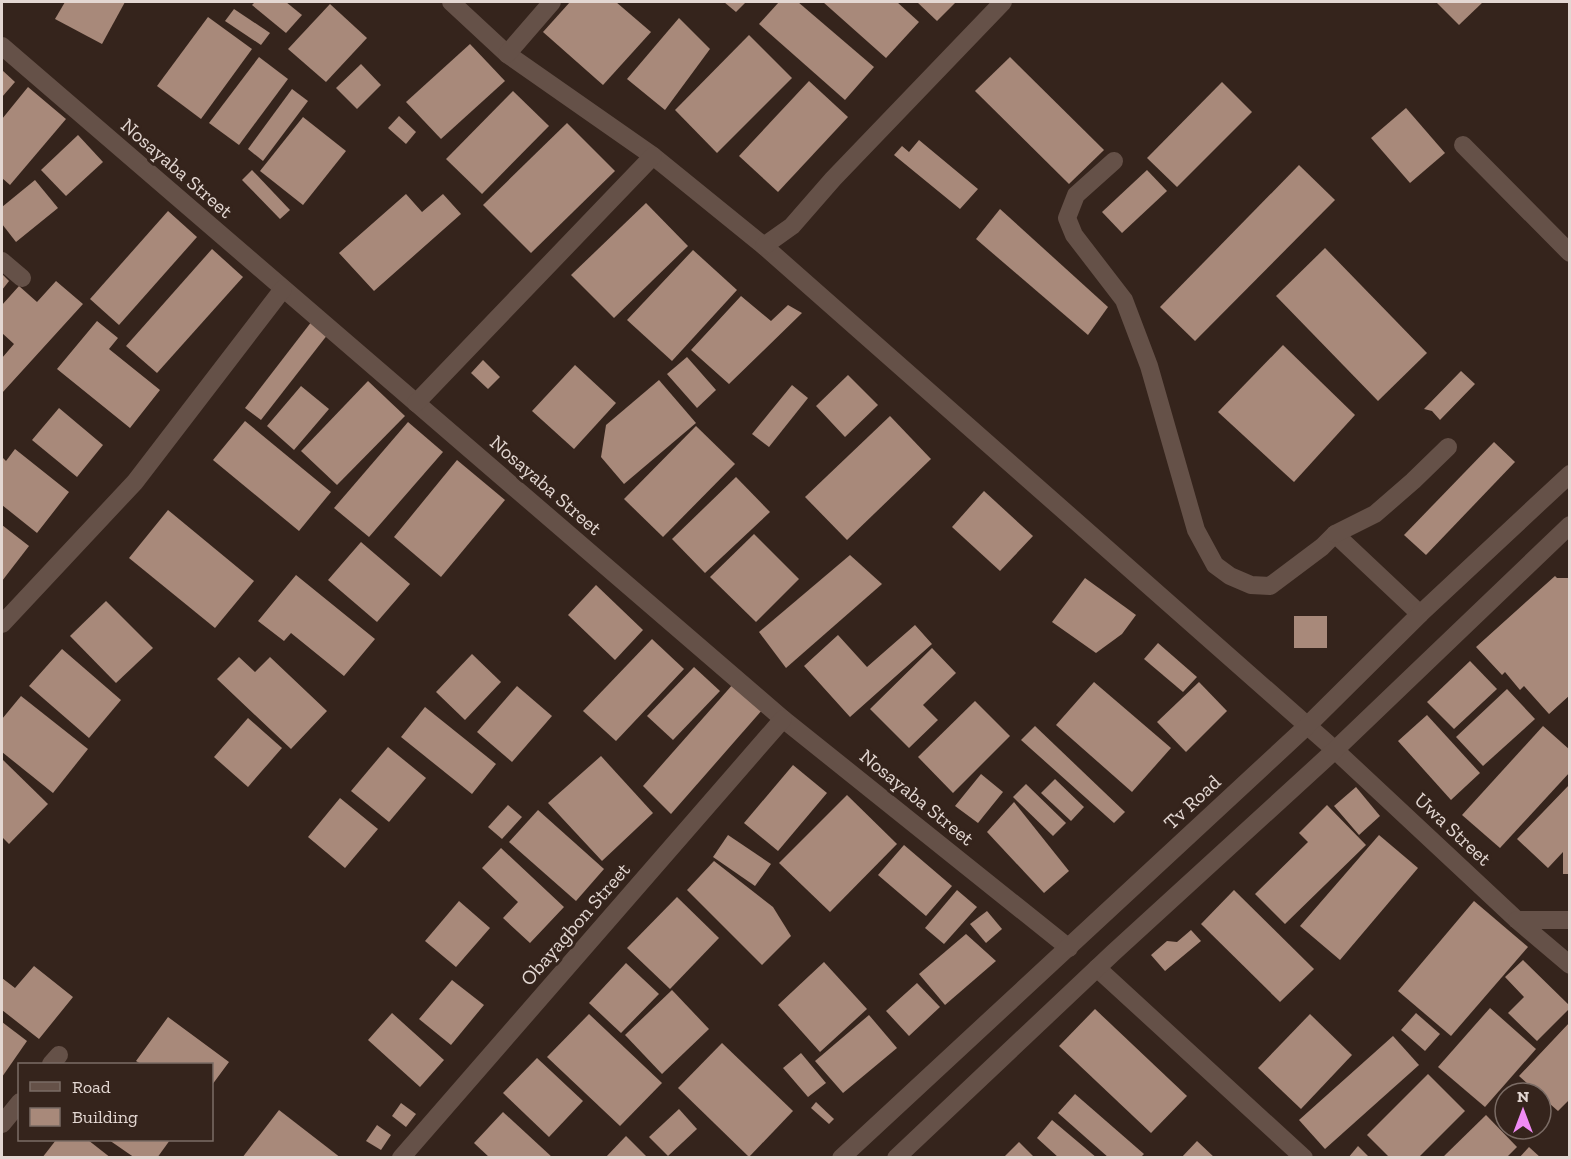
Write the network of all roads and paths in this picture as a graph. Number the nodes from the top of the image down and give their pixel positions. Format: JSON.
{"nodes":[{"id":1,"x":451,"y":2,"type":"edge"},
{"id":2,"x":552,"y":2,"type":"edge"},
{"id":3,"x":1003,"y":2,"type":"edge"},
{"id":4,"x":2,"y":46,"type":"edge"},
{"id":5,"x":507,"y":54,"type":"junction"},
{"id":6,"x":1463,"y":146,"type":"dead end"},
{"id":7,"x":653,"y":156,"type":"junction"},
{"id":8,"x":1114,"y":161,"type":"dead end"},
{"id":9,"x":764,"y":246,"type":"junction"},
{"id":10,"x":1569,"y":253,"type":"edge"},
{"id":11,"x":2,"y":261,"type":"edge"},
{"id":12,"x":22,"y":278,"type":"dead end"},
{"id":13,"x":283,"y":289,"type":"junction"},
{"id":14,"x":416,"y":403,"type":"junction"},
{"id":15,"x":1448,"y":447,"type":"dead end"},
{"id":16,"x":1569,"y":474,"type":"edge"},
{"id":17,"x":1569,"y":525,"type":"edge"},
{"id":18,"x":1335,"y":534,"type":"junction"},
{"id":19,"x":1420,"y":614,"type":"junction"},
{"id":20,"x":2,"y":624,"type":"edge"},
{"id":21,"x":783,"y":719,"type":"junction"},
{"id":22,"x":1307,"y":726,"type":"junction"},
{"id":23,"x":1335,"y":750,"type":"junction"},
{"id":24,"x":1517,"y":920,"type":"junction"},
{"id":25,"x":1569,"y":920,"type":"edge"},
{"id":26,"x":1069,"y":948,"type":"junction"},
{"id":27,"x":1569,"y":965,"type":"edge"},
{"id":28,"x":1097,"y":968,"type":"junction"},
{"id":29,"x":18,"y":1104,"type":"edge"},
{"id":30,"x":2,"y":1124,"type":"edge"},
{"id":31,"x":401,"y":1158,"type":"edge"},
{"id":32,"x":841,"y":1158,"type":"edge"},
{"id":33,"x":896,"y":1158,"type":"edge"},
{"id":34,"x":1304,"y":1158,"type":"edge"}],
"edges":[{"from":1,"to":5,"type":"street","name":"Uwa Street"},
{"from":2,"to":5,"type":"street"},
{"from":3,"to":9,"type":"street"},
{"from":4,"to":13,"type":"street","name":"Nosayaba Street"},
{"from":5,"to":7,"type":"street","name":"Uwa Street"},
{"from":6,"to":10,"type":"street"},
{"from":7,"to":9,"type":"street","name":"Uwa Street"},
{"from":7,"to":14,"type":"street"},
{"from":8,"to":18,"type":"street"},
{"from":9,"to":22,"type":"street","name":"Uwa Street"},
{"from":11,"to":12,"type":"street"},
{"from":13,"to":14,"type":"street","name":"Nosayaba Street"},
{"from":13,"to":20,"type":"street"},
{"from":14,"to":21,"type":"street","name":"Nosayaba Street"},
{"from":15,"to":18,"type":"street"},
{"from":16,"to":19,"type":"street","name":"Tv Road"},
{"from":17,"to":23,"type":"street"},
{"from":18,"to":19,"type":"street"},
{"from":19,"to":22,"type":"street","name":"Tv Road"},
{"from":21,"to":26,"type":"street","name":"Nosayaba Street"},
{"from":21,"to":31,"type":"street","name":"Obayagbon Street"},
{"from":22,"to":23,"type":"street","name":"Uwa Street"},
{"from":22,"to":26,"type":"street","name":"Tv Road"},
{"from":23,"to":24,"type":"street","name":"Uwa Street"},
{"from":23,"to":28,"type":"street"},
{"from":24,"to":25,"type":"street"},
{"from":24,"to":27,"type":"street","name":"Uwa Street"},
{"from":26,"to":32,"type":"street","name":"Tv Road"},
{"from":28,"to":33,"type":"street"},
{"from":28,"to":34,"type":"street"},
{"from":29,"to":30,"type":"street"}]}
